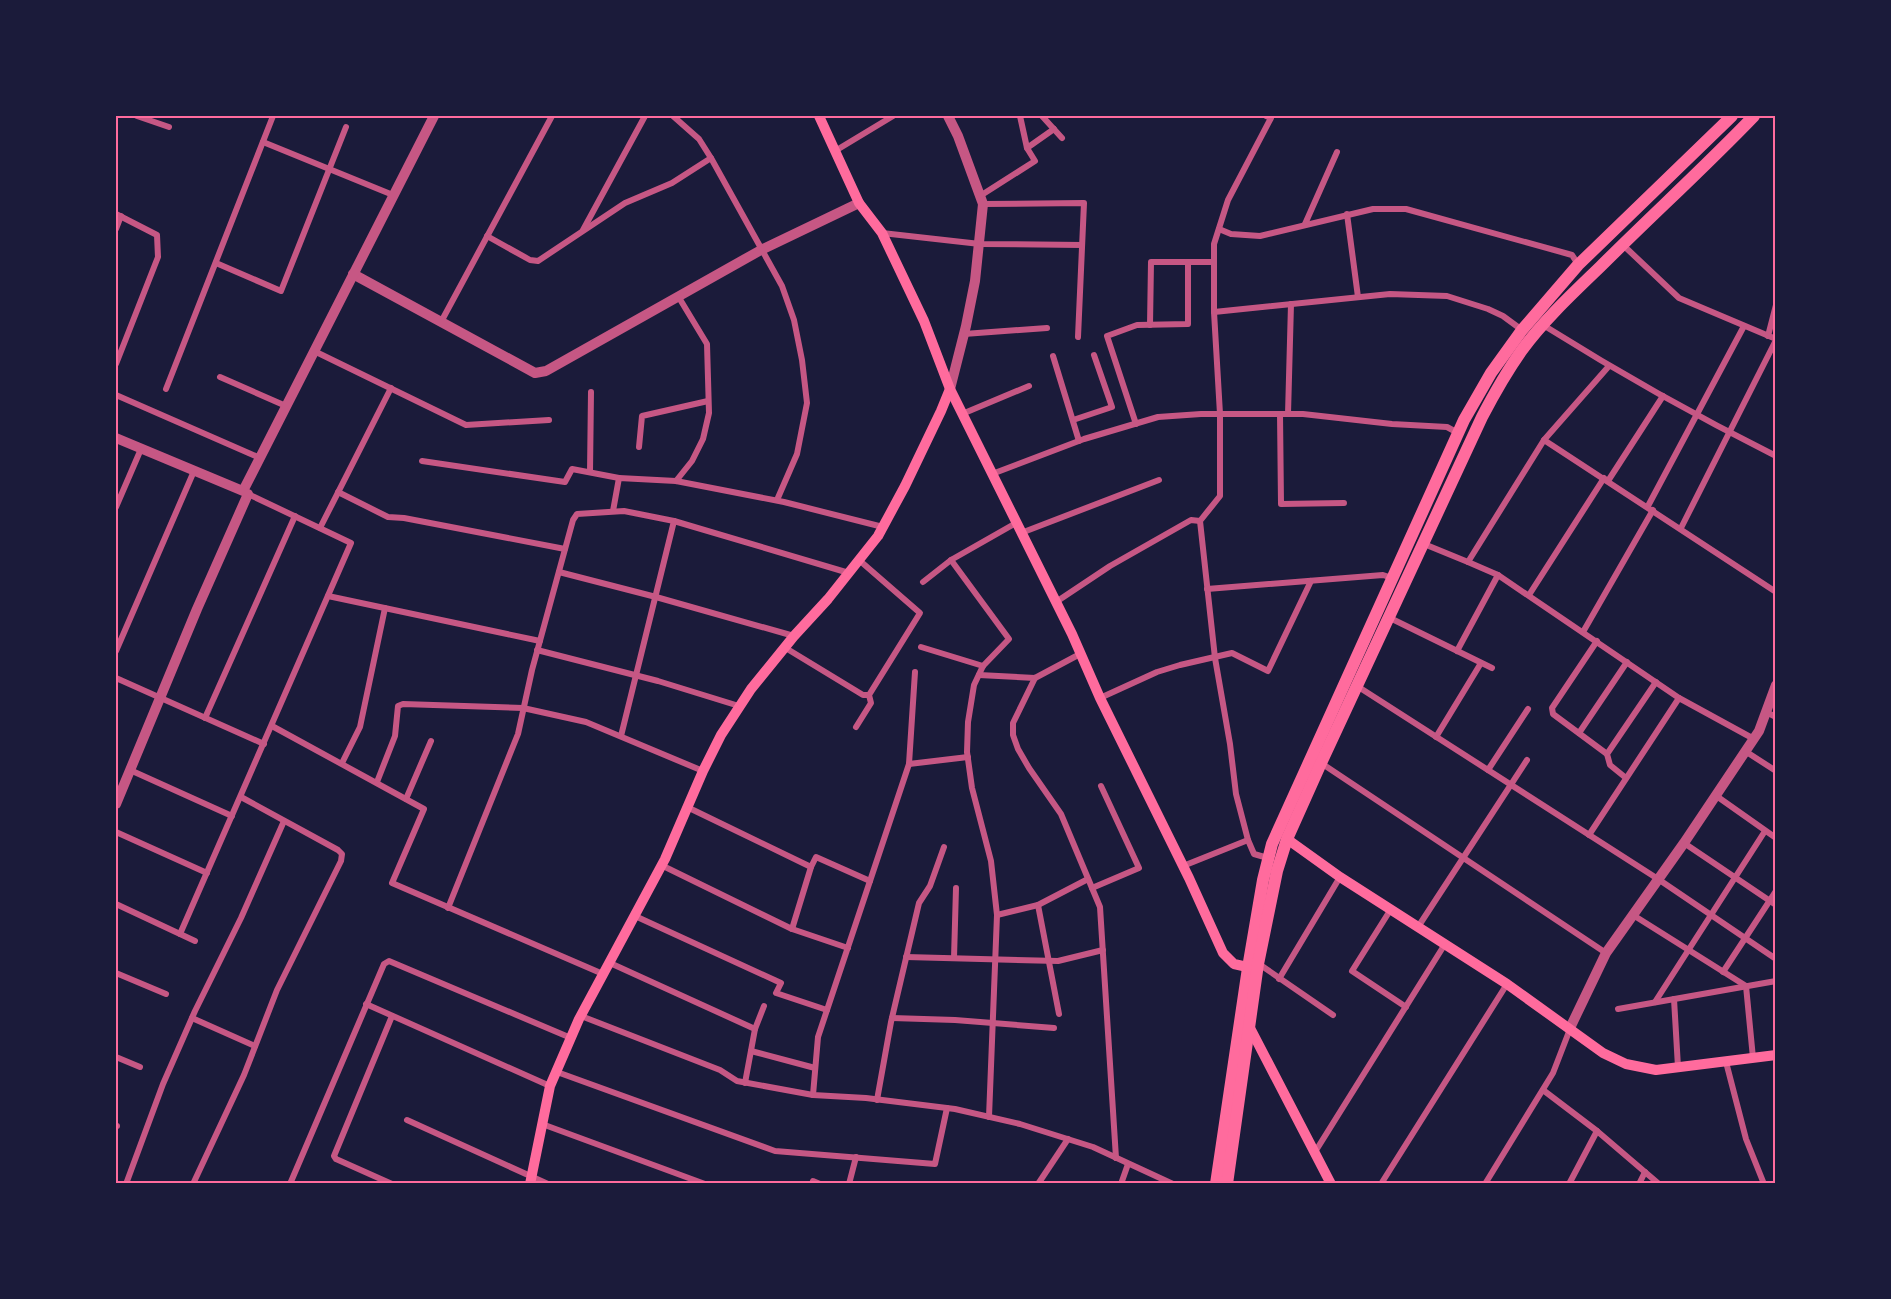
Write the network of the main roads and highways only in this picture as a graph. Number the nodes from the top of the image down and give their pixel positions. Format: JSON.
{"nodes":[{"id":1,"x":819,"y":116,"type":"edge"},
{"id":2,"x":1732,"y":116,"type":"edge"},
{"id":3,"x":1754,"y":116,"type":"edge"},
{"id":4,"x":950,"y":389,"type":"junction"},
{"id":5,"x":1287,"y":839,"type":"junction"},
{"id":6,"x":1255,"y":967,"type":"junction"},
{"id":7,"x":1244,"y":1026,"type":"junction"},
{"id":8,"x":1776,"y":1054,"type":"edge"},
{"id":9,"x":530,"y":1180,"type":"edge"},
{"id":10,"x":1216,"y":1184,"type":"edge"},
{"id":11,"x":1227,"y":1184,"type":"edge"},
{"id":12,"x":1331,"y":1184,"type":"edge"}],
"edges":[{"from":1,"to":4,"type":"main road"},
{"from":2,"to":6,"type":"main road"},
{"from":3,"to":5,"type":"main road"},
{"from":4,"to":6,"type":"main road"},
{"from":4,"to":9,"type":"main road"},
{"from":5,"to":6,"type":"main road"},
{"from":5,"to":8,"type":"main road"},
{"from":6,"to":7,"type":"main road"},
{"from":7,"to":10,"type":"main road"},
{"from":7,"to":11,"type":"main road"},
{"from":7,"to":12,"type":"main road"}]}
